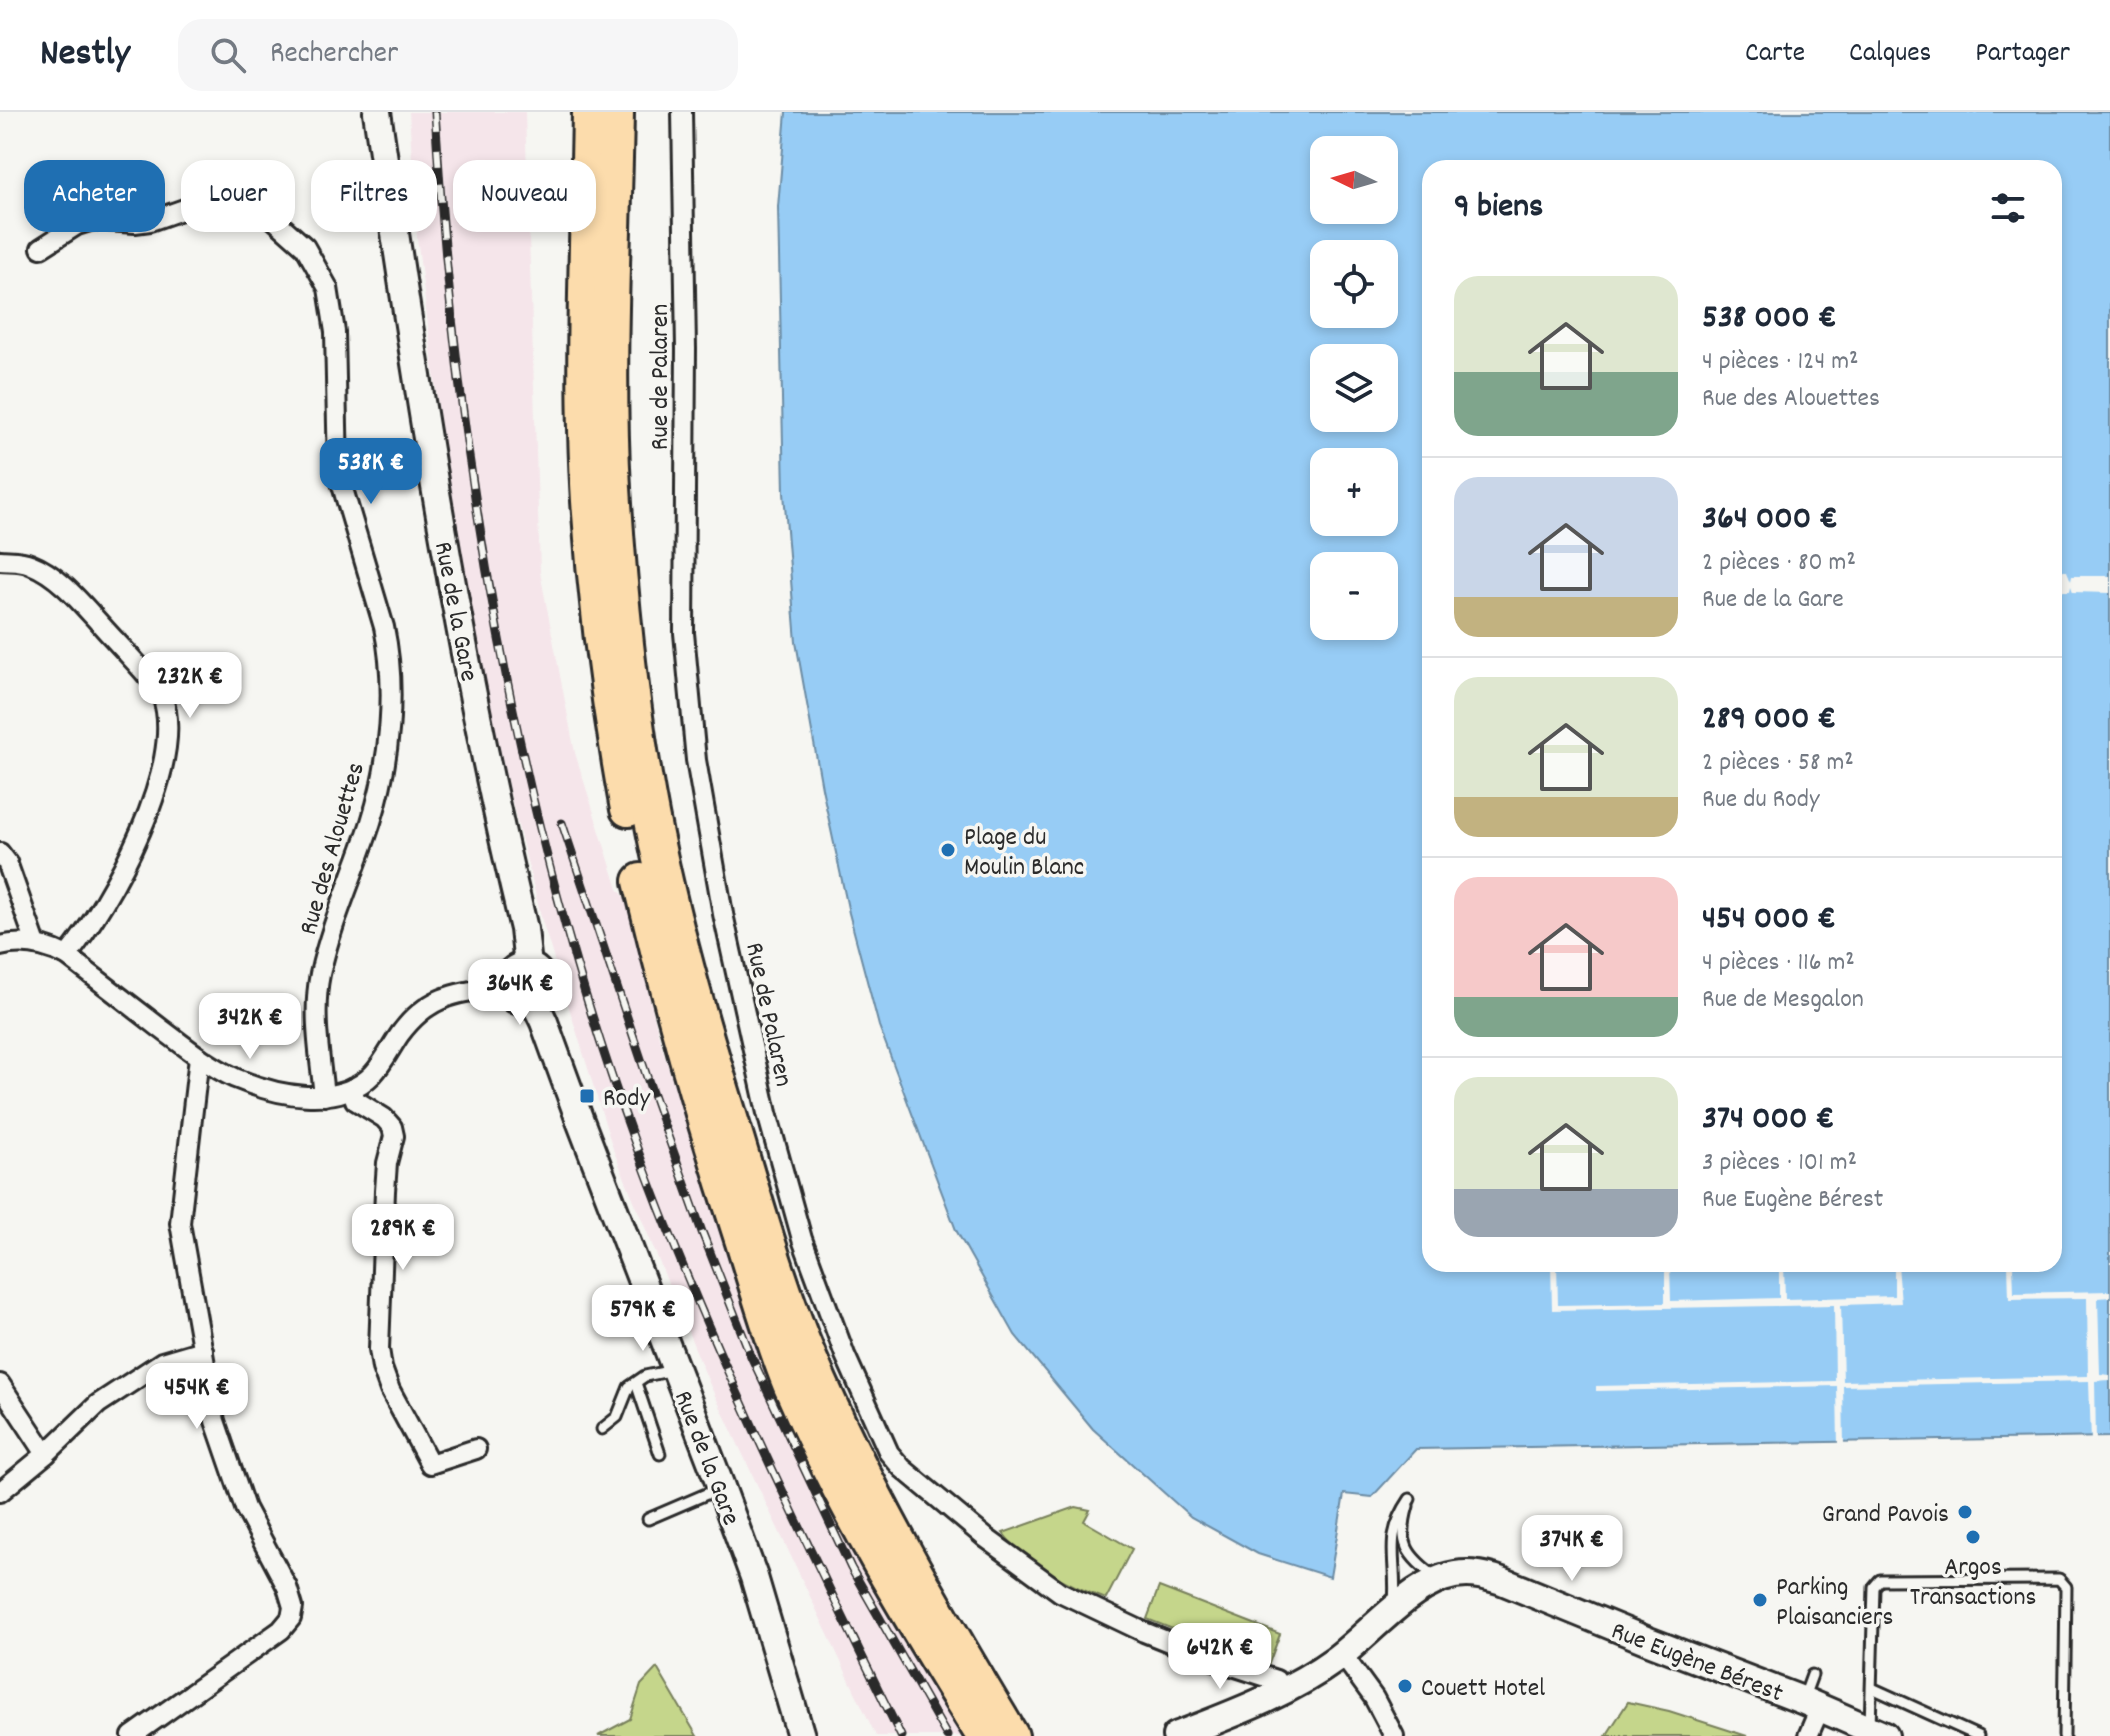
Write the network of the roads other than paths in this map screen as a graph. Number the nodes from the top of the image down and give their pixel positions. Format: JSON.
{"nodes":[{"id":1,"x":377,"y":112,"type":"edge"},
{"id":2,"x":571,"y":112,"type":"edge"},
{"id":3,"x":590,"y":112,"type":"edge"},
{"id":4,"x":616,"y":112,"type":"edge"},
{"id":5,"x":626,"y":112,"type":"edge"},
{"id":6,"x":682,"y":112,"type":"edge"},
{"id":7,"x":614,"y":202,"type":"junction"},
{"id":8,"x":588,"y":233,"type":"junction"},
{"id":9,"x":41,"y":248,"type":"dead end"},
{"id":10,"x":0,"y":560,"type":"edge"},
{"id":11,"x":0,"y":853,"type":"edge"},
{"id":12,"x":36,"y":944,"type":"junction"},
{"id":13,"x":0,"y":946,"type":"edge"},
{"id":14,"x":67,"y":956,"type":"junction"},
{"id":15,"x":528,"y":966,"type":"junction"},
{"id":16,"x":507,"y":986,"type":"junction"},
{"id":17,"x":534,"y":1001,"type":"junction"},
{"id":18,"x":199,"y":1057,"type":"junction"},
{"id":19,"x":353,"y":1088,"type":"junction"},
{"id":20,"x":324,"y":1096,"type":"junction"},
{"id":21,"x":203,"y":1350,"type":"junction"},
{"id":22,"x":676,"y":1370,"type":"junction"},
{"id":23,"x":636,"y":1383,"type":"junction"},
{"id":24,"x":0,"y":1384,"type":"edge"},
{"id":25,"x":602,"y":1429,"type":"dead end"},
{"id":26,"x":476,"y":1449,"type":"dead end"},
{"id":27,"x":46,"y":1454,"type":"junction"},
{"id":28,"x":660,"y":1454,"type":"dead end"},
{"id":29,"x":721,"y":1487,"type":"junction"},
{"id":30,"x":855,"y":1490,"type":"junction"},
{"id":31,"x":0,"y":1492,"type":"edge"},
{"id":32,"x":648,"y":1519,"type":"dead end"},
{"id":33,"x":1440,"y":1579,"type":"junction"},
{"id":34,"x":1394,"y":1609,"type":"junction"},
{"id":35,"x":1342,"y":1654,"type":"junction"},
{"id":36,"x":1812,"y":1675,"type":"dead end"},
{"id":37,"x":1276,"y":1680,"type":"dead end"},
{"id":38,"x":1872,"y":1688,"type":"junction"},
{"id":39,"x":787,"y":1693,"type":"junction"},
{"id":40,"x":1811,"y":1704,"type":"junction"},
{"id":41,"x":1877,"y":1732,"type":"edge"},
{"id":42,"x":132,"y":1736,"type":"edge"},
{"id":43,"x":785,"y":1736,"type":"edge"},
{"id":44,"x":801,"y":1736,"type":"edge"},
{"id":45,"x":984,"y":1736,"type":"edge"},
{"id":46,"x":1011,"y":1736,"type":"edge"},
{"id":47,"x":1176,"y":1736,"type":"edge"},
{"id":48,"x":1394,"y":1736,"type":"edge"},
{"id":49,"x":1808,"y":1736,"type":"edge"},
{"id":50,"x":1978,"y":1736,"type":"edge"},
{"id":51,"x":2064,"y":1736,"type":"edge"}],
"edges":[{"from":1,"to":15,"type":"main road","name":"Rue de la Gare"},
{"from":2,"to":8,"type":"highway"},
{"from":3,"to":8,"type":"highway"},
{"from":4,"to":7,"type":"highway"},
{"from":5,"to":7,"type":"highway"},
{"from":6,"to":37,"type":"street","name":"Rue de Palaren"},
{"from":7,"to":30,"type":"highway"},
{"from":8,"to":30,"type":"highway"},
{"from":9,"to":20,"type":"street","name":"Rue des Alouettes"},
{"from":10,"to":14,"type":"street"},
{"from":11,"to":12,"type":"street"},
{"from":12,"to":13,"type":"street"},
{"from":12,"to":14,"type":"street"},
{"from":14,"to":18,"type":"street"},
{"from":15,"to":16,"type":"main road"},
{"from":15,"to":17,"type":"main road","name":"Rue de la Gare"},
{"from":16,"to":17,"type":"main road"},
{"from":16,"to":19,"type":"street"},
{"from":17,"to":22,"type":"main road","name":"Rue de la Gare"},
{"from":18,"to":20,"type":"street"},
{"from":18,"to":21,"type":"street"},
{"from":19,"to":20,"type":"street"},
{"from":19,"to":26,"type":"street"},
{"from":21,"to":27,"type":"street"},
{"from":21,"to":42,"type":"street"},
{"from":22,"to":23,"type":"lane"},
{"from":22,"to":29,"type":"main road","name":"Rue de la Gare"},
{"from":23,"to":25,"type":"lane"},
{"from":23,"to":28,"type":"lane"},
{"from":24,"to":27,"type":"street"},
{"from":27,"to":31,"type":"street"},
{"from":29,"to":32,"type":"lane"},
{"from":29,"to":39,"type":"main road","name":"Rue de la Gare"},
{"from":30,"to":45,"type":"highway"},
{"from":30,"to":46,"type":"highway"},
{"from":33,"to":34,"type":"main road","name":"Rue Eugène Bérest"},
{"from":33,"to":34,"type":"lane"},
{"from":33,"to":40,"type":"main road","name":"Rue Eugène Bérest"},
{"from":34,"to":35,"type":"main road","name":"Rue Eugène Bérest"},
{"from":35,"to":47,"type":"main road","name":"Rue Eugène Bérest"},
{"from":35,"to":48,"type":"street"},
{"from":36,"to":40,"type":"lane"},
{"from":38,"to":41,"type":"lane"},
{"from":38,"to":50,"type":"lane"},
{"from":38,"to":51,"type":"lane"},
{"from":39,"to":43,"type":"main road","name":"Rue de la Gare"},
{"from":39,"to":44,"type":"main road","name":"Rue de la Gare"},
{"from":40,"to":41,"type":"main road","name":"Rue Eugène Bérest"},
{"from":40,"to":49,"type":"street"}]}
